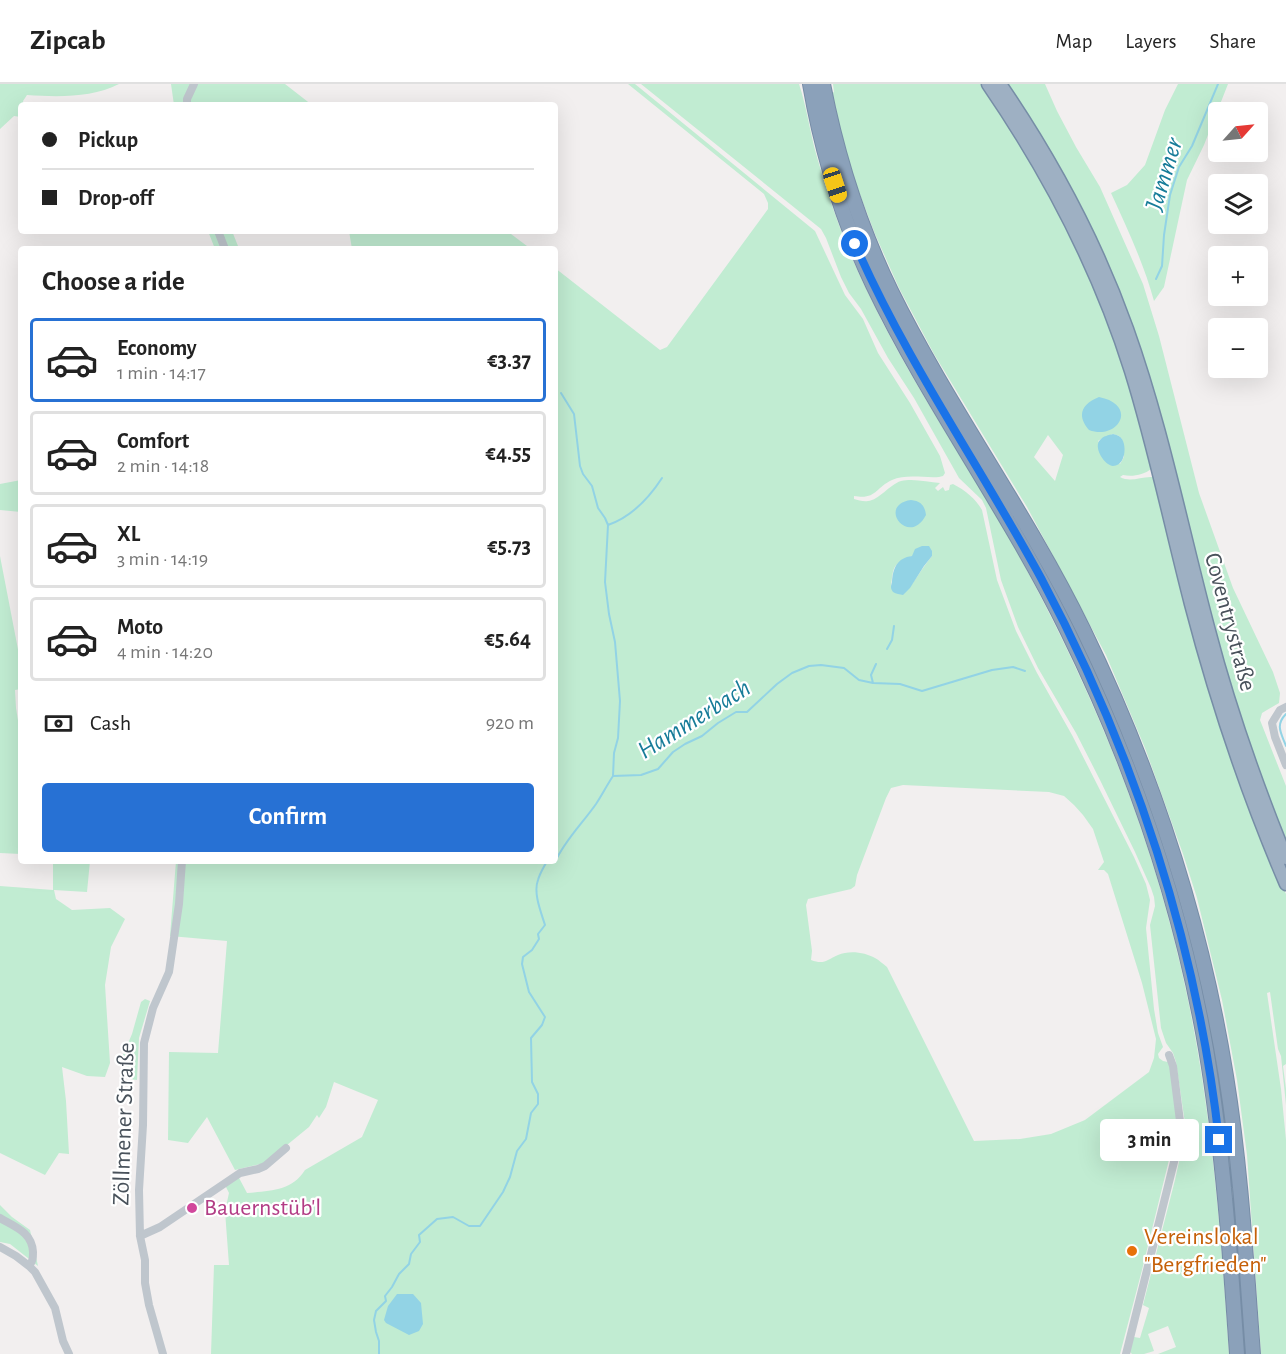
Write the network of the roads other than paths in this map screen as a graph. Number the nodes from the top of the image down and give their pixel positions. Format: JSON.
{"nodes":[{"id":1,"x":194,"y":84,"type":"edge"},
{"id":2,"x":804,"y":84,"type":"edge"},
{"id":3,"x":810,"y":84,"type":"edge"},
{"id":4,"x":823,"y":84,"type":"edge"},
{"id":5,"x":988,"y":84,"type":"edge"},
{"id":6,"x":1000,"y":84,"type":"edge"},
{"id":7,"x":187,"y":102,"type":"edge"},
{"id":8,"x":813,"y":103,"type":"junction"},
{"id":9,"x":1286,"y":707,"type":"edge"},
{"id":10,"x":1286,"y":765,"type":"edge"},
{"id":11,"x":1286,"y":858,"type":"edge"},
{"id":12,"x":182,"y":864,"type":"edge"},
{"id":13,"x":1286,"y":884,"type":"edge"},
{"id":14,"x":1169,"y":1055,"type":"dead end"},
{"id":15,"x":286,"y":1148,"type":"dead end"},
{"id":16,"x":0,"y":1218,"type":"edge"},
{"id":17,"x":140,"y":1236,"type":"junction"},
{"id":18,"x":0,"y":1247,"type":"edge"},
{"id":19,"x":29,"y":1266,"type":"junction"},
{"id":20,"x":69,"y":1354,"type":"edge"},
{"id":21,"x":163,"y":1354,"type":"edge"},
{"id":22,"x":1126,"y":1354,"type":"edge"},
{"id":23,"x":1237,"y":1354,"type":"edge"},
{"id":24,"x":1253,"y":1354,"type":"edge"}],
"edges":[{"from":1,"to":7,"type":"street"},
{"from":2,"to":8,"type":"highway"},
{"from":3,"to":8,"type":"highway"},
{"from":4,"to":24,"type":"highway"},
{"from":5,"to":13,"type":"highway"},
{"from":6,"to":11,"type":"highway","name":"Coventrystraße"},
{"from":8,"to":23,"type":"highway"},
{"from":9,"to":10,"type":"street"},
{"from":12,"to":17,"type":"street","name":"Zöllmener Straße"},
{"from":14,"to":22,"type":"street"},
{"from":15,"to":17,"type":"street"},
{"from":16,"to":19,"type":"street"},
{"from":17,"to":21,"type":"street","name":"Zöllmener Straße"},
{"from":18,"to":19,"type":"street"},
{"from":19,"to":20,"type":"street"}]}
